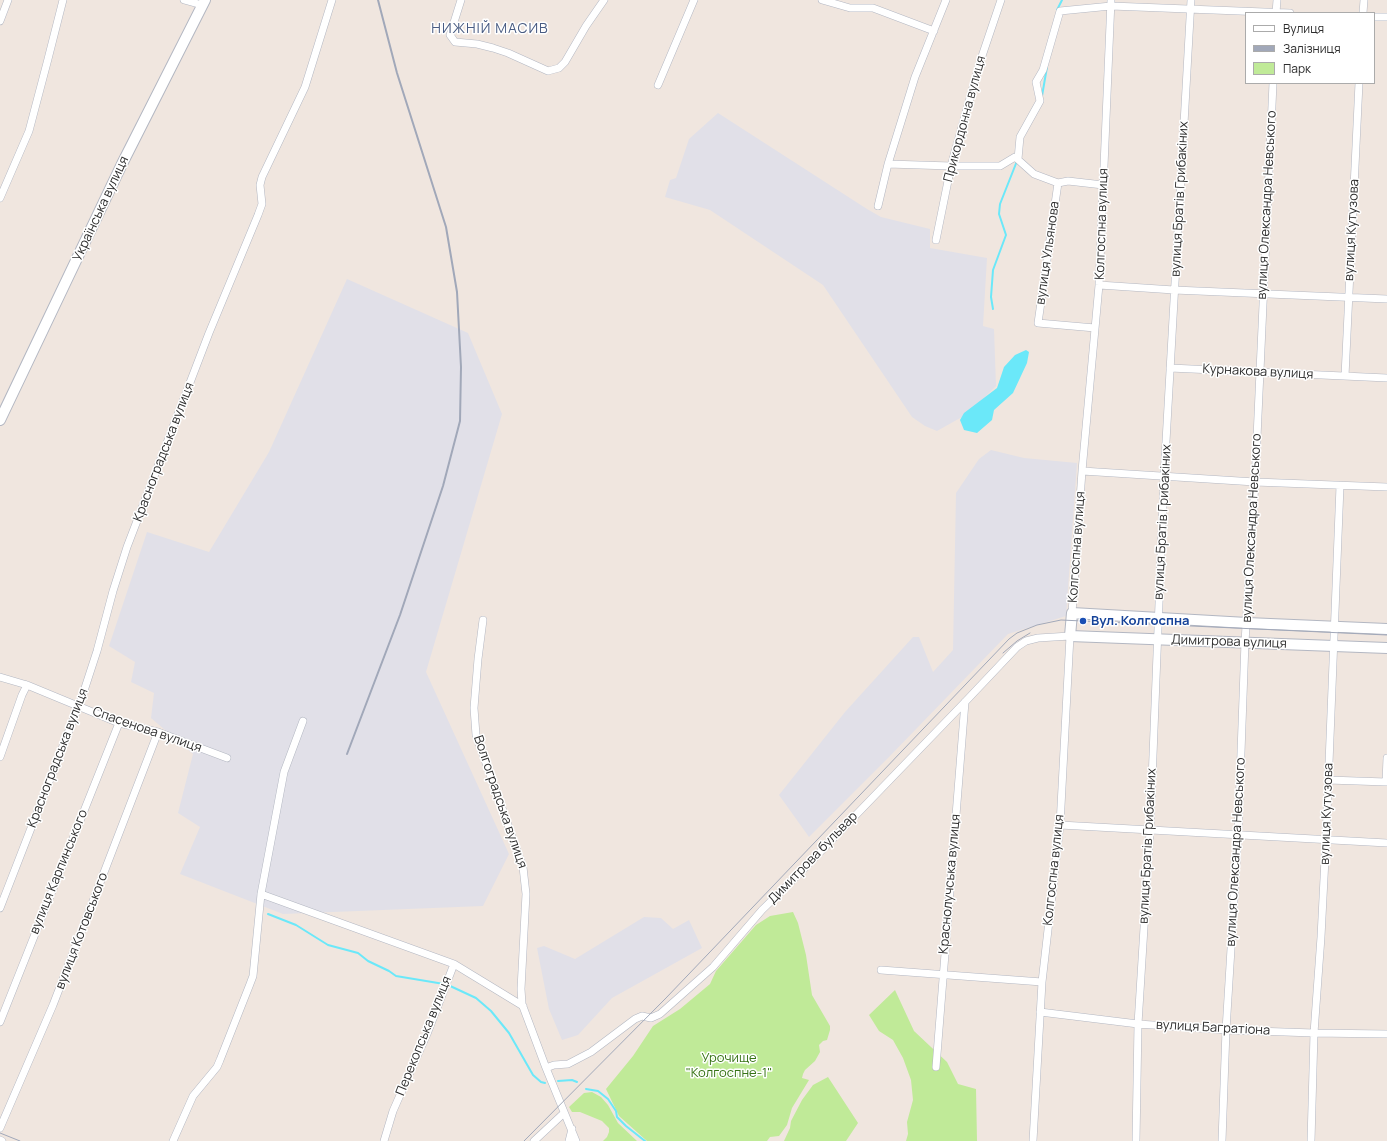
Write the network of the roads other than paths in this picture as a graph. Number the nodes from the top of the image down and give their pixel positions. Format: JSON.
{"nodes":[{"id":1,"x":8,"y":0,"type":"edge"},
{"id":2,"x":62,"y":0,"type":"edge"},
{"id":3,"x":184,"y":0,"type":"edge"},
{"id":4,"x":332,"y":0,"type":"edge"},
{"id":5,"x":461,"y":0,"type":"edge"},
{"id":6,"x":604,"y":0,"type":"edge"},
{"id":7,"x":694,"y":0,"type":"edge"},
{"id":8,"x":822,"y":0,"type":"edge"},
{"id":9,"x":946,"y":0,"type":"edge"},
{"id":10,"x":1001,"y":0,"type":"edge"},
{"id":11,"x":1191,"y":0,"type":"edge"},
{"id":12,"x":1277,"y":0,"type":"edge"},
{"id":13,"x":1364,"y":0,"type":"edge"},
{"id":14,"x":833,"y":2,"type":"edge"},
{"id":15,"x":203,"y":3,"type":"edge"},
{"id":16,"x":1111,"y":3,"type":"edge"},
{"id":17,"x":1191,"y":9,"type":"junction"},
{"id":18,"x":1255,"y":12,"type":"edge"},
{"id":19,"x":1276,"y":12,"type":"edge"},
{"id":20,"x":1363,"y":12,"type":"edge"},
{"id":21,"x":1375,"y":17,"type":"edge"},
{"id":22,"x":1387,"y":17,"type":"edge"},
{"id":23,"x":0,"y":21,"type":"edge"},
{"id":24,"x":934,"y":31,"type":"junction"},
{"id":25,"x":1273,"y":84,"type":"edge"},
{"id":26,"x":1359,"y":84,"type":"edge"},
{"id":27,"x":658,"y":85,"type":"dead end"},
{"id":28,"x":1018,"y":159,"type":"junction"},
{"id":29,"x":888,"y":164,"type":"junction"},
{"id":30,"x":951,"y":166,"type":"junction"},
{"id":31,"x":1058,"y":183,"type":"junction"},
{"id":32,"x":1103,"y":185,"type":"junction"},
{"id":33,"x":0,"y":198,"type":"edge"},
{"id":34,"x":878,"y":206,"type":"dead end"},
{"id":35,"x":936,"y":240,"type":"dead end"},
{"id":36,"x":1099,"y":285,"type":"junction"},
{"id":37,"x":1174,"y":290,"type":"junction"},
{"id":38,"x":1263,"y":293,"type":"junction"},
{"id":39,"x":1348,"y":297,"type":"junction"},
{"id":40,"x":1387,"y":299,"type":"edge"},
{"id":41,"x":1095,"y":328,"type":"junction"},
{"id":42,"x":1170,"y":368,"type":"junction"},
{"id":43,"x":1260,"y":372,"type":"junction"},
{"id":44,"x":1345,"y":376,"type":"junction"},
{"id":45,"x":1387,"y":378,"type":"edge"},
{"id":46,"x":0,"y":420,"type":"edge"},
{"id":47,"x":1082,"y":471,"type":"junction"},
{"id":48,"x":1164,"y":477,"type":"junction"},
{"id":49,"x":1256,"y":482,"type":"junction"},
{"id":50,"x":1340,"y":486,"type":"junction"},
{"id":51,"x":1387,"y":487,"type":"edge"},
{"id":52,"x":1072,"y":613,"type":"junction"},
{"id":53,"x":1158,"y":618,"type":"junction"},
{"id":54,"x":483,"y":620,"type":"dead end"},
{"id":55,"x":1247,"y":623,"type":"junction"},
{"id":56,"x":1334,"y":626,"type":"junction"},
{"id":57,"x":1387,"y":629,"type":"edge"},
{"id":58,"x":1070,"y":636,"type":"junction"},
{"id":59,"x":1157,"y":639,"type":"junction"},
{"id":60,"x":1245,"y":642,"type":"junction"},
{"id":61,"x":1334,"y":646,"type":"junction"},
{"id":62,"x":1387,"y":648,"type":"edge"},
{"id":63,"x":0,"y":677,"type":"edge"},
{"id":64,"x":27,"y":685,"type":"junction"},
{"id":65,"x":965,"y":702,"type":"junction"},
{"id":66,"x":78,"y":707,"type":"junction"},
{"id":67,"x":303,"y":721,"type":"dead end"},
{"id":68,"x":119,"y":723,"type":"junction"},
{"id":69,"x":158,"y":732,"type":"junction"},
{"id":70,"x":0,"y":757,"type":"edge"},
{"id":71,"x":227,"y":758,"type":"dead end"},
{"id":72,"x":1387,"y":758,"type":"edge"},
{"id":73,"x":1328,"y":780,"type":"junction"},
{"id":74,"x":1060,"y":825,"type":"junction"},
{"id":75,"x":1150,"y":830,"type":"junction"},
{"id":76,"x":1238,"y":835,"type":"junction"},
{"id":77,"x":1326,"y":838,"type":"junction"},
{"id":78,"x":1387,"y":843,"type":"edge"},
{"id":79,"x":261,"y":894,"type":"junction"},
{"id":80,"x":0,"y":908,"type":"edge"},
{"id":81,"x":454,"y":964,"type":"junction"},
{"id":82,"x":881,"y":970,"type":"dead end"},
{"id":83,"x":943,"y":974,"type":"junction"},
{"id":84,"x":1042,"y":982,"type":"junction"},
{"id":85,"x":523,"y":1006,"type":"junction"},
{"id":86,"x":1040,"y":1012,"type":"junction"},
{"id":87,"x":0,"y":1022,"type":"edge"},
{"id":88,"x":1138,"y":1024,"type":"junction"},
{"id":89,"x":1226,"y":1030,"type":"junction"},
{"id":90,"x":1314,"y":1033,"type":"junction"},
{"id":91,"x":1387,"y":1034,"type":"edge"},
{"id":92,"x":936,"y":1066,"type":"dead end"},
{"id":93,"x":546,"y":1068,"type":"junction"},
{"id":94,"x":564,"y":1113,"type":"junction"},
{"id":95,"x":0,"y":1128,"type":"edge"},
{"id":96,"x":572,"y":1129,"type":"junction"},
{"id":97,"x":173,"y":1141,"type":"edge"},
{"id":98,"x":384,"y":1141,"type":"edge"},
{"id":99,"x":534,"y":1141,"type":"edge"},
{"id":100,"x":569,"y":1141,"type":"edge"},
{"id":101,"x":576,"y":1141,"type":"edge"},
{"id":102,"x":1033,"y":1141,"type":"edge"},
{"id":103,"x":1136,"y":1141,"type":"edge"},
{"id":104,"x":1222,"y":1141,"type":"edge"},
{"id":105,"x":1311,"y":1141,"type":"edge"}],
"edges":[{"from":1,"to":23,"type":"street"},
{"from":2,"to":33,"type":"street"},
{"from":3,"to":15,"type":"street"},
{"from":4,"to":66,"type":"street","name":"Красноградська вулиця"},
{"from":5,"to":6,"type":"street"},
{"from":7,"to":27,"type":"street"},
{"from":8,"to":14,"type":"street"},
{"from":9,"to":24,"type":"street"},
{"from":10,"to":30,"type":"street","name":"Прикордонна вулиця"},
{"from":11,"to":17,"type":"street","name":"вулиця Братів Грибакіних"},
{"from":12,"to":19,"type":"street"},
{"from":13,"to":20,"type":"street"},
{"from":14,"to":24,"type":"street"},
{"from":15,"to":46,"type":"street","name":"Українська вулиця"},
{"from":16,"to":17,"type":"street"},
{"from":16,"to":28,"type":"street"},
{"from":16,"to":32,"type":"street","name":"Колгоспна вулиця"},
{"from":17,"to":18,"type":"street"},
{"from":17,"to":37,"type":"street","name":"вулиця Братів Грибакіних"},
{"from":21,"to":22,"type":"street"},
{"from":24,"to":29,"type":"street"},
{"from":25,"to":38,"type":"street","name":"вулиця Олександра Невського"},
{"from":26,"to":39,"type":"street","name":"вулиця Кутузова"},
{"from":28,"to":30,"type":"street"},
{"from":28,"to":31,"type":"street"},
{"from":29,"to":30,"type":"street"},
{"from":29,"to":34,"type":"street"},
{"from":30,"to":35,"type":"street","name":"Прикордонна вулиця"},
{"from":31,"to":32,"type":"street"},
{"from":31,"to":41,"type":"street","name":"вулиця Ульянова"},
{"from":32,"to":36,"type":"street","name":"Колгоспна вулиця"},
{"from":36,"to":37,"type":"street"},
{"from":36,"to":41,"type":"street","name":"Колгоспна вулиця"},
{"from":37,"to":38,"type":"street"},
{"from":37,"to":42,"type":"street","name":"вулиця Братів Грибакіних"},
{"from":38,"to":39,"type":"street"},
{"from":38,"to":43,"type":"street","name":"вулиця Олександра Невського"},
{"from":39,"to":40,"type":"street"},
{"from":39,"to":44,"type":"street","name":"вулиця Кутузова"},
{"from":41,"to":47,"type":"street","name":"Колгоспна вулиця"},
{"from":42,"to":43,"type":"street","name":"Курнакова вулиця"},
{"from":42,"to":48,"type":"street","name":"вулиця Братів Грибакіних"},
{"from":43,"to":44,"type":"street","name":"Курнакова вулиця"},
{"from":43,"to":49,"type":"street","name":"вулиця Олександра Невського"},
{"from":44,"to":45,"type":"street","name":"Курнакова вулиця"},
{"from":47,"to":48,"type":"street"},
{"from":47,"to":52,"type":"street","name":"Колгоспна вулиця"},
{"from":48,"to":49,"type":"street"},
{"from":48,"to":53,"type":"street","name":"вулиця Братів Грибакіних"},
{"from":49,"to":50,"type":"street"},
{"from":49,"to":55,"type":"street","name":"вулиця Олександра Невського"},
{"from":50,"to":51,"type":"street"},
{"from":50,"to":56,"type":"street","name":"вулиця Кутузова"},
{"from":52,"to":53,"type":"street","name":"Димитрова вулиця"},
{"from":52,"to":58,"type":"street","name":"Колгоспна вулиця"},
{"from":53,"to":55,"type":"street","name":"Димитрова вулиця"},
{"from":53,"to":59,"type":"street","name":"вулиця Братів Грибакіних"},
{"from":54,"to":85,"type":"street","name":"Волгоградська вулиця"},
{"from":55,"to":56,"type":"street","name":"Димитрова вулиця"},
{"from":55,"to":60,"type":"street","name":"вулиця Олександра Невського"},
{"from":56,"to":57,"type":"street","name":"Димитрова вулиця"},
{"from":56,"to":61,"type":"street","name":"вулиця Кутузова"},
{"from":58,"to":59,"type":"street","name":"Димитрова вулиця"},
{"from":58,"to":65,"type":"street","name":"Димитрова бульвар"},
{"from":58,"to":74,"type":"street","name":"Колгоспна вулиця"},
{"from":59,"to":60,"type":"street","name":"Димитрова вулиця"},
{"from":59,"to":75,"type":"street","name":"вулиця Братів Грибакіних"},
{"from":60,"to":61,"type":"street","name":"Димитрова вулиця"},
{"from":60,"to":76,"type":"street","name":"вулиця Олександра Невського"},
{"from":61,"to":62,"type":"street","name":"Димитрова вулиця"},
{"from":61,"to":73,"type":"street","name":"вулиця Кутузова"},
{"from":63,"to":64,"type":"street","name":"Спасенова вулиця"},
{"from":64,"to":66,"type":"street","name":"Спасенова вулиця"},
{"from":64,"to":70,"type":"street"},
{"from":65,"to":83,"type":"street","name":"Краснолучська вулиця"},
{"from":65,"to":93,"type":"street","name":"Димитрова бульвар"},
{"from":66,"to":68,"type":"street","name":"Спасенова вулиця"},
{"from":66,"to":80,"type":"street","name":"Красноградська вулиця"},
{"from":67,"to":79,"type":"street"},
{"from":68,"to":69,"type":"street","name":"Спасенова вулиця"},
{"from":68,"to":87,"type":"street","name":"вулиця Карпинського"},
{"from":69,"to":71,"type":"street","name":"Спасенова вулиця"},
{"from":69,"to":95,"type":"street","name":"вулиця Котовського"},
{"from":72,"to":73,"type":"street"},
{"from":73,"to":77,"type":"street","name":"вулиця Кутузова"},
{"from":74,"to":75,"type":"street"},
{"from":74,"to":84,"type":"street","name":"Колгоспна вулиця"},
{"from":75,"to":76,"type":"street"},
{"from":75,"to":88,"type":"street","name":"вулиця Братів Грибакіних"},
{"from":76,"to":77,"type":"street"},
{"from":76,"to":89,"type":"street","name":"вулиця Олександра Невського"},
{"from":77,"to":78,"type":"street"},
{"from":77,"to":90,"type":"street","name":"вулиця Кутузова"},
{"from":79,"to":81,"type":"street"},
{"from":79,"to":97,"type":"street"},
{"from":81,"to":85,"type":"street","name":"Перекопська вулиця"},
{"from":81,"to":98,"type":"street","name":"Перекопська вулиця"},
{"from":82,"to":83,"type":"street"},
{"from":83,"to":84,"type":"street"},
{"from":83,"to":92,"type":"street","name":"Краснолучська вулиця"},
{"from":84,"to":86,"type":"street","name":"Колгоспна вулиця"},
{"from":85,"to":93,"type":"street","name":"Волгоградська вулиця"},
{"from":86,"to":88,"type":"street","name":"вулиця Багратіона"},
{"from":86,"to":102,"type":"street","name":"Колгоспна вулиця"},
{"from":88,"to":89,"type":"street","name":"вулиця Багратіона"},
{"from":88,"to":103,"type":"street","name":"вулиця Братів Грибакіних"},
{"from":89,"to":90,"type":"street","name":"вулиця Багратіона"},
{"from":89,"to":104,"type":"street","name":"вулиця Олександра Невського"},
{"from":90,"to":91,"type":"street","name":"вулиця Багратіона"},
{"from":90,"to":105,"type":"street","name":"вулиця Кутузова"},
{"from":93,"to":94,"type":"street","name":"Волгоградська вулиця"},
{"from":94,"to":96,"type":"street","name":"Волгоградська вулиця"},
{"from":94,"to":99,"type":"street"},
{"from":96,"to":100,"type":"street"},
{"from":96,"to":101,"type":"street","name":"Волгоградська вулиця"}]}
